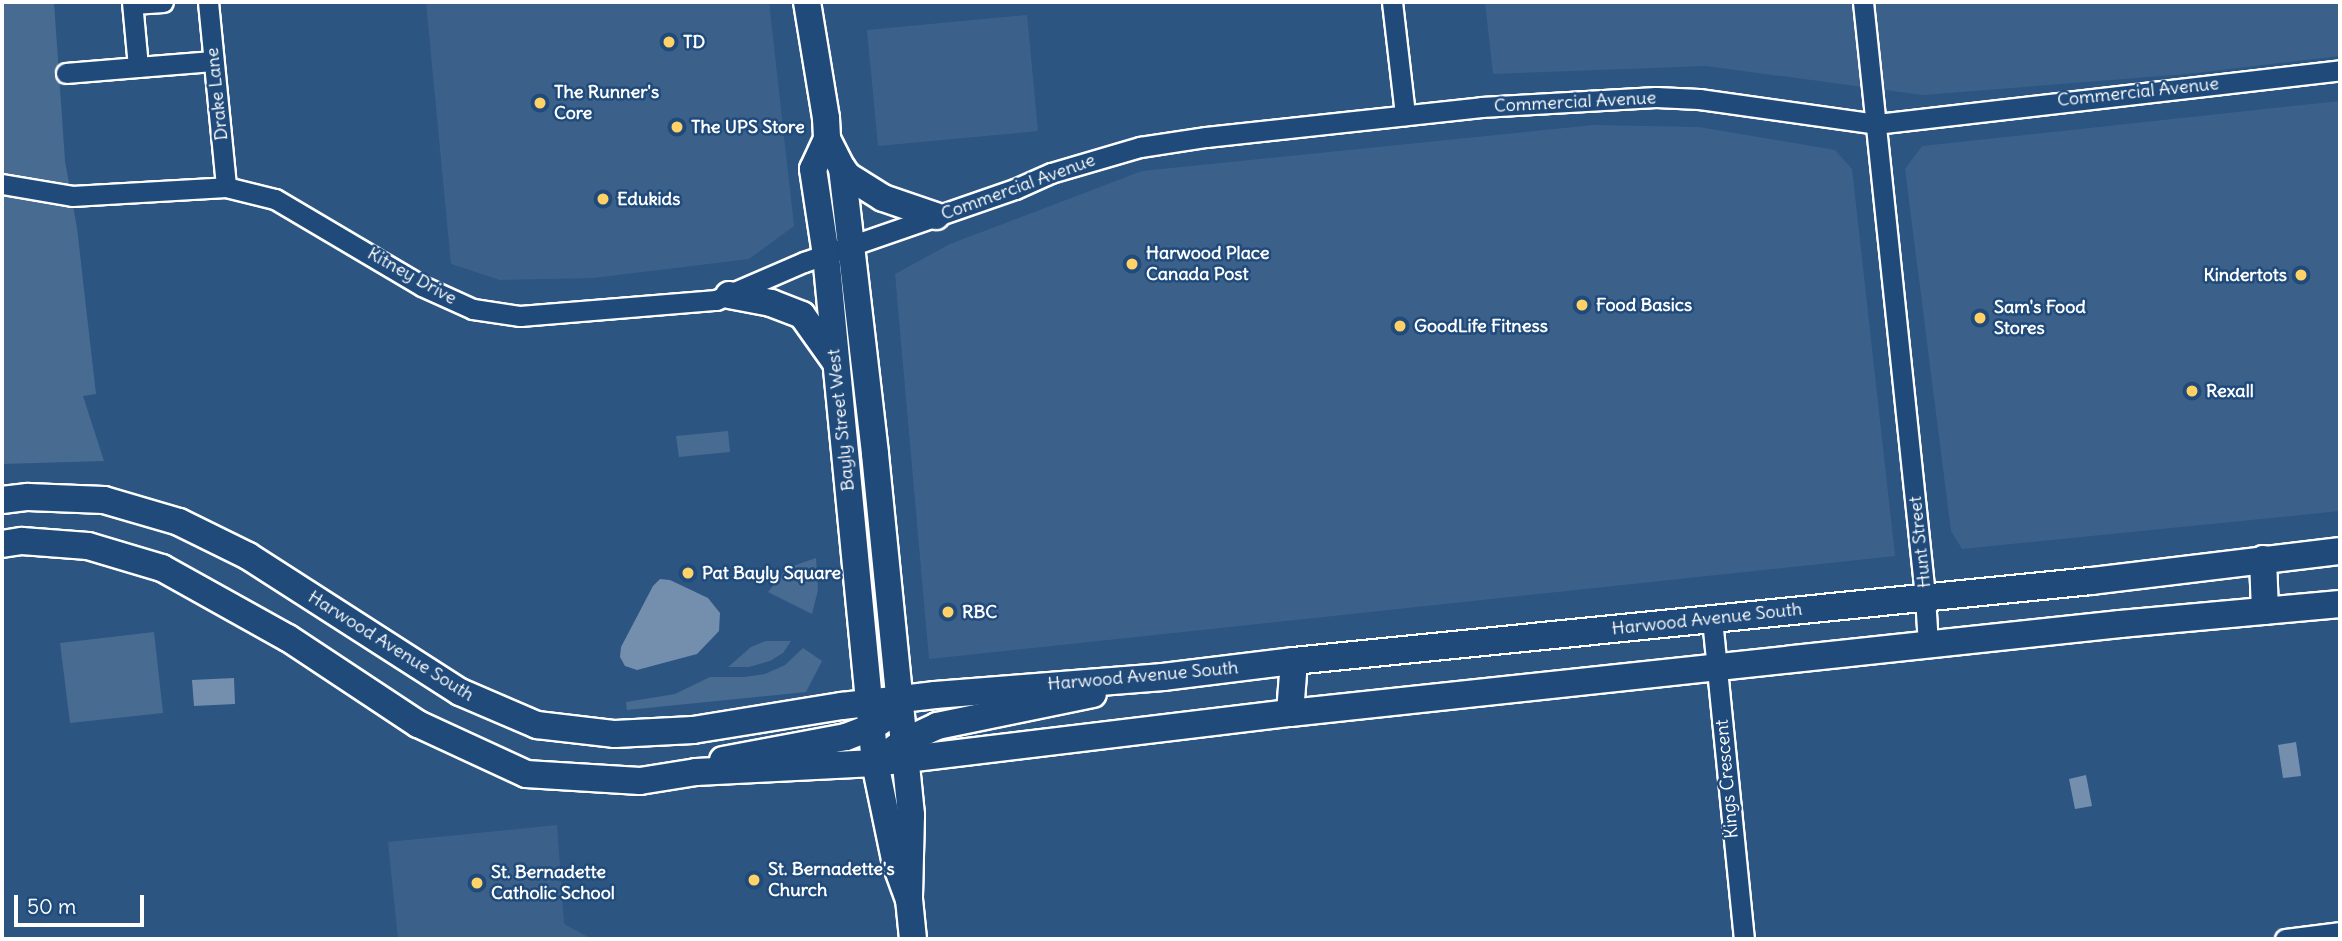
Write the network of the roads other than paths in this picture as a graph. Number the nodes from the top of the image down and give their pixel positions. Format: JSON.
{"nodes":[{"id":1,"x":163,"y":2,"type":"edge"},
{"id":2,"x":208,"y":2,"type":"edge"},
{"id":3,"x":807,"y":2,"type":"edge"},
{"id":4,"x":1392,"y":2,"type":"edge"},
{"id":5,"x":1863,"y":2,"type":"edge"},
{"id":6,"x":132,"y":3,"type":"edge"},
{"id":7,"x":214,"y":61,"type":"junction"},
{"id":8,"x":138,"y":67,"type":"junction"},
{"id":9,"x":2340,"y":70,"type":"edge"},
{"id":10,"x":66,"y":73,"type":"dead end"},
{"id":11,"x":1405,"y":115,"type":"junction"},
{"id":12,"x":1876,"y":124,"type":"junction"},
{"id":13,"x":827,"y":138,"type":"junction"},
{"id":14,"x":842,"y":168,"type":"junction"},
{"id":15,"x":2,"y":184,"type":"edge"},
{"id":16,"x":226,"y":187,"type":"junction"},
{"id":17,"x":936,"y":216,"type":"junction"},
{"id":18,"x":838,"y":250,"type":"junction"},
{"id":19,"x":729,"y":295,"type":"junction"},
{"id":20,"x":835,"y":361,"type":"junction"},
{"id":21,"x":2,"y":500,"type":"edge"},
{"id":22,"x":2,"y":544,"type":"edge"},
{"id":23,"x":2340,"y":551,"type":"edge"},
{"id":24,"x":2263,"y":559,"type":"junction"},
{"id":25,"x":1925,"y":596,"type":"junction"},
{"id":26,"x":2340,"y":604,"type":"edge"},
{"id":27,"x":2265,"y":611,"type":"junction"},
{"id":28,"x":1712,"y":619,"type":"junction"},
{"id":29,"x":1928,"y":645,"type":"junction"},
{"id":30,"x":1294,"y":661,"type":"junction"},
{"id":31,"x":1716,"y":668,"type":"junction"},
{"id":32,"x":1163,"y":677,"type":"junction"},
{"id":33,"x":897,"y":699,"type":"junction"},
{"id":34,"x":1290,"y":713,"type":"junction"},
{"id":35,"x":870,"y":716,"type":"junction"},
{"id":36,"x":904,"y":751,"type":"junction"},
{"id":37,"x":875,"y":763,"type":"junction"},
{"id":38,"x":696,"y":772,"type":"junction"},
{"id":39,"x":909,"y":899,"type":"junction"},
{"id":40,"x":2340,"y":932,"type":"edge"},
{"id":41,"x":912,"y":939,"type":"edge"},
{"id":42,"x":1744,"y":939,"type":"edge"},
{"id":43,"x":2285,"y":939,"type":"edge"}],
"edges":[{"from":1,"to":6,"type":"street"},
{"from":2,"to":7,"type":"street","name":"Drake Lane"},
{"from":3,"to":13,"type":"main road","name":"Bayly Street West"},
{"from":4,"to":11,"type":"street"},
{"from":5,"to":12,"type":"street"},
{"from":6,"to":8,"type":"street"},
{"from":7,"to":8,"type":"street"},
{"from":7,"to":16,"type":"street","name":"Drake Lane"},
{"from":8,"to":10,"type":"street"},
{"from":9,"to":12,"type":"street","name":"Commercial Avenue"},
{"from":11,"to":12,"type":"street","name":"Commercial Avenue"},
{"from":11,"to":17,"type":"street","name":"Commercial Avenue"},
{"from":12,"to":25,"type":"street","name":"Hunt Street"},
{"from":13,"to":14,"type":"main road","name":"Bayly Street West"},
{"from":13,"to":18,"type":"main road","name":"Bayly Street West"},
{"from":14,"to":17,"type":"main road"},
{"from":14,"to":18,"type":"main road","name":"Bayly Street West"},
{"from":15,"to":16,"type":"street","name":"Kitney Drive"},
{"from":16,"to":19,"type":"street","name":"Kitney Drive"},
{"from":17,"to":18,"type":"street","name":"Commercial Avenue"},
{"from":18,"to":19,"type":"street","name":"Kitney Drive"},
{"from":18,"to":20,"type":"main road","name":"Bayly Street West"},
{"from":18,"to":33,"type":"main road","name":"Bayly Street West"},
{"from":19,"to":20,"type":"main road"},
{"from":20,"to":35,"type":"main road","name":"Bayly Street West"},
{"from":21,"to":35,"type":"main road","name":"Harwood Avenue South"},
{"from":22,"to":38,"type":"main road"},
{"from":23,"to":24,"type":"main road","name":"Harwood Avenue South"},
{"from":24,"to":25,"type":"main road","name":"Harwood Avenue South"},
{"from":24,"to":27,"type":"main road"},
{"from":25,"to":28,"type":"main road","name":"Harwood Avenue South"},
{"from":25,"to":29,"type":"street","name":"Hunt Street"},
{"from":26,"to":27,"type":"main road"},
{"from":27,"to":29,"type":"main road"},
{"from":28,"to":30,"type":"main road","name":"Harwood Avenue South"},
{"from":28,"to":31,"type":"street","name":"Kings Crescent"},
{"from":29,"to":31,"type":"main road"},
{"from":30,"to":32,"type":"main road","name":"Harwood Avenue South"},
{"from":30,"to":34,"type":"main road"},
{"from":31,"to":34,"type":"main road"},
{"from":31,"to":42,"type":"street","name":"Kings Crescent"},
{"from":32,"to":33,"type":"main road","name":"Harwood Avenue South"},
{"from":32,"to":36,"type":"main road"},
{"from":33,"to":35,"type":"main road"},
{"from":33,"to":36,"type":"main road","name":"Bayly Street West"},
{"from":34,"to":36,"type":"main road"},
{"from":35,"to":37,"type":"main road","name":"Bayly Street West"},
{"from":35,"to":38,"type":"main road"},
{"from":36,"to":37,"type":"main road"},
{"from":36,"to":39,"type":"main road","name":"Bayly Street West"},
{"from":37,"to":38,"type":"main road"},
{"from":37,"to":39,"type":"main road","name":"Bayly Street West"},
{"from":39,"to":41,"type":"main road"},
{"from":40,"to":43,"type":"street"}]}
